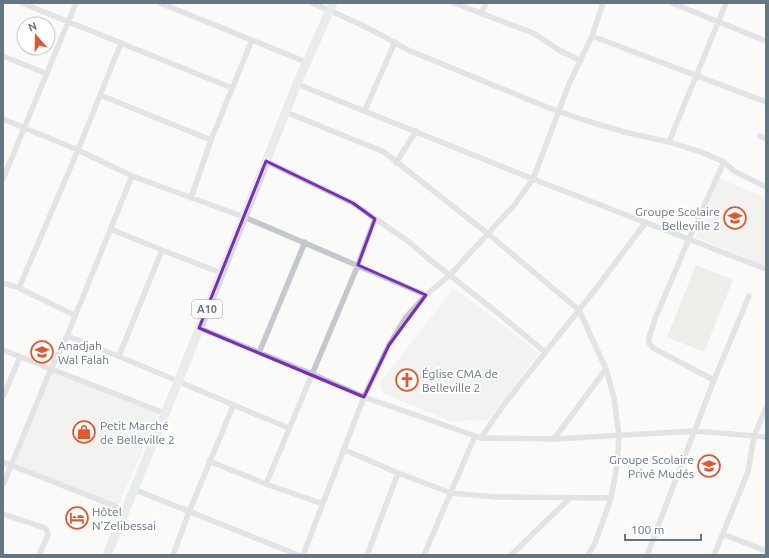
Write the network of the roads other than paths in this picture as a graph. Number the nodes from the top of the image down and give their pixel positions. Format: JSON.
{"nodes":[{"id":1,"x":22,"y":3,"type":"edge"},
{"id":2,"x":76,"y":3,"type":"edge"},
{"id":3,"x":160,"y":3,"type":"edge"},
{"id":4,"x":312,"y":3,"type":"edge"},
{"id":5,"x":454,"y":3,"type":"edge"},
{"id":6,"x":486,"y":3,"type":"edge"},
{"id":7,"x":603,"y":3,"type":"edge"},
{"id":8,"x":672,"y":3,"type":"edge"},
{"id":9,"x":726,"y":3,"type":"edge"},
{"id":10,"x":331,"y":6,"type":"edge"},
{"id":11,"x":481,"y":14,"type":"junction"},
{"id":12,"x":69,"y":22,"type":"junction"},
{"id":13,"x":718,"y":22,"type":"junction"},
{"id":14,"x":592,"y":36,"type":"junction"},
{"id":15,"x":252,"y":40,"type":"junction"},
{"id":16,"x":766,"y":41,"type":"edge"},
{"id":17,"x":395,"y":42,"type":"junction"},
{"id":18,"x":121,"y":43,"type":"junction"},
{"id":19,"x":3,"y":56,"type":"edge"},
{"id":20,"x":581,"y":61,"type":"junction"},
{"id":21,"x":306,"y":62,"type":"junction"},
{"id":22,"x":47,"y":74,"type":"junction"},
{"id":23,"x":696,"y":76,"type":"junction"},
{"id":24,"x":297,"y":84,"type":"junction"},
{"id":25,"x":232,"y":88,"type":"junction"},
{"id":26,"x":100,"y":95,"type":"junction"},
{"id":27,"x":766,"y":102,"type":"edge"},
{"id":28,"x":365,"y":110,"type":"junction"},
{"id":29,"x":286,"y":112,"type":"junction"},
{"id":30,"x":558,"y":112,"type":"junction"},
{"id":31,"x":3,"y":119,"type":"edge"},
{"id":32,"x":24,"y":128,"type":"junction"},
{"id":33,"x":416,"y":131,"type":"junction"},
{"id":34,"x":211,"y":140,"type":"junction"},
{"id":35,"x":669,"y":142,"type":"junction"},
{"id":36,"x":78,"y":150,"type":"junction"},
{"id":37,"x":266,"y":161,"type":"junction"},
{"id":38,"x":724,"y":162,"type":"junction"},
{"id":39,"x":396,"y":163,"type":"junction"},
{"id":40,"x":132,"y":176,"type":"junction"},
{"id":41,"x":3,"y":179,"type":"edge"},
{"id":42,"x":533,"y":179,"type":"junction"},
{"id":43,"x":766,"y":187,"type":"edge"},
{"id":44,"x":191,"y":198,"type":"junction"},
{"id":45,"x":244,"y":217,"type":"junction"},
{"id":46,"x":375,"y":219,"type":"junction"},
{"id":47,"x":646,"y":222,"type":"junction"},
{"id":48,"x":110,"y":229,"type":"junction"},
{"id":49,"x":487,"y":233,"type":"junction"},
{"id":50,"x":689,"y":239,"type":"junction"},
{"id":51,"x":305,"y":242,"type":"junction"},
{"id":52,"x":162,"y":250,"type":"junction"},
{"id":53,"x":358,"y":265,"type":"junction"},
{"id":54,"x":766,"y":269,"type":"edge"},
{"id":55,"x":221,"y":272,"type":"junction"},
{"id":56,"x":450,"y":275,"type":"junction"},
{"id":57,"x":3,"y":283,"type":"edge"},
{"id":58,"x":19,"y":288,"type":"junction"},
{"id":59,"x":426,"y":295,"type":"junction"},
{"id":60,"x":749,"y":296,"type":"dead end"},
{"id":61,"x":579,"y":310,"type":"junction"},
{"id":62,"x":74,"y":315,"type":"junction"},
{"id":63,"x":199,"y":328,"type":"junction"},
{"id":64,"x":67,"y":336,"type":"junction"},
{"id":65,"x":3,"y":350,"type":"edge"},
{"id":66,"x":545,"y":352,"type":"junction"},
{"id":67,"x":259,"y":353,"type":"junction"},
{"id":68,"x":119,"y":356,"type":"junction"},
{"id":69,"x":20,"y":357,"type":"junction"},
{"id":70,"x":51,"y":369,"type":"junction"},
{"id":71,"x":606,"y":369,"type":"junction"},
{"id":72,"x":312,"y":374,"type":"junction"},
{"id":73,"x":714,"y":380,"type":"junction"},
{"id":74,"x":178,"y":382,"type":"junction"},
{"id":75,"x":3,"y":397,"type":"edge"},
{"id":76,"x":364,"y":397,"type":"junction"},
{"id":77,"x":233,"y":406,"type":"junction"},
{"id":78,"x":766,"y":408,"type":"edge"},
{"id":79,"x":164,"y":413,"type":"junction"},
{"id":80,"x":289,"y":428,"type":"junction"},
{"id":81,"x":695,"y":431,"type":"junction"},
{"id":82,"x":619,"y":436,"type":"junction"},
{"id":83,"x":754,"y":436,"type":"junction"},
{"id":84,"x":478,"y":437,"type":"junction"},
{"id":85,"x":766,"y":437,"type":"edge"},
{"id":86,"x":554,"y":439,"type":"junction"},
{"id":87,"x":345,"y":450,"type":"junction"},
{"id":88,"x":209,"y":461,"type":"junction"},
{"id":89,"x":3,"y":462,"type":"edge"},
{"id":90,"x":11,"y":465,"type":"junction"},
{"id":91,"x":398,"y":474,"type":"junction"},
{"id":92,"x":266,"y":484,"type":"junction"},
{"id":93,"x":3,"y":485,"type":"edge"},
{"id":94,"x":133,"y":489,"type":"junction"},
{"id":95,"x":451,"y":493,"type":"junction"},
{"id":96,"x":570,"y":498,"type":"junction"},
{"id":97,"x":611,"y":498,"type":"junction"},
{"id":98,"x":324,"y":504,"type":"junction"},
{"id":99,"x":125,"y":510,"type":"junction"},
{"id":100,"x":189,"y":512,"type":"junction"},
{"id":101,"x":3,"y":514,"type":"edge"},
{"id":102,"x":723,"y":534,"type":"junction"},
{"id":103,"x":766,"y":551,"type":"edge"},
{"id":104,"x":39,"y":555,"type":"edge"},
{"id":105,"x":107,"y":555,"type":"edge"},
{"id":106,"x":173,"y":555,"type":"edge"},
{"id":107,"x":298,"y":555,"type":"edge"},
{"id":108,"x":303,"y":555,"type":"edge"},
{"id":109,"x":366,"y":555,"type":"edge"},
{"id":110,"x":424,"y":555,"type":"edge"},
{"id":111,"x":511,"y":555,"type":"edge"},
{"id":112,"x":588,"y":555,"type":"edge"},
{"id":113,"x":647,"y":555,"type":"edge"},
{"id":114,"x":714,"y":555,"type":"edge"}],
"edges":[{"from":1,"to":12,"type":"street"},
{"from":2,"to":12,"type":"street"},
{"from":3,"to":15,"type":"street"},
{"from":4,"to":10,"type":"street"},
{"from":5,"to":11,"type":"street"},
{"from":6,"to":11,"type":"street"},
{"from":7,"to":14,"type":"street"},
{"from":8,"to":13,"type":"street"},
{"from":9,"to":13,"type":"street"},
{"from":10,"to":17,"type":"street"},
{"from":10,"to":21,"type":"main road","number":"A10"},
{"from":11,"to":20,"type":"street"},
{"from":12,"to":18,"type":"street"},
{"from":12,"to":22,"type":"street"},
{"from":13,"to":16,"type":"street"},
{"from":13,"to":23,"type":"street"},
{"from":14,"to":20,"type":"street"},
{"from":14,"to":23,"type":"street"},
{"from":15,"to":21,"type":"street"},
{"from":15,"to":25,"type":"street"},
{"from":17,"to":28,"type":"street"},
{"from":17,"to":30,"type":"street"},
{"from":18,"to":25,"type":"street"},
{"from":18,"to":26,"type":"street"},
{"from":19,"to":22,"type":"street"},
{"from":20,"to":30,"type":"street"},
{"from":21,"to":24,"type":"main road","number":"A10"},
{"from":22,"to":32,"type":"street"},
{"from":23,"to":27,"type":"street"},
{"from":23,"to":35,"type":"street"},
{"from":24,"to":28,"type":"street"},
{"from":24,"to":29,"type":"main road","number":"A10"},
{"from":25,"to":34,"type":"street"},
{"from":26,"to":34,"type":"street"},
{"from":26,"to":36,"type":"street"},
{"from":28,"to":33,"type":"street"},
{"from":29,"to":37,"type":"main road","number":"A10"},
{"from":29,"to":39,"type":"street"},
{"from":30,"to":35,"type":"street"},
{"from":30,"to":42,"type":"street"},
{"from":31,"to":32,"type":"street"},
{"from":32,"to":36,"type":"street"},
{"from":32,"to":41,"type":"street"},
{"from":33,"to":39,"type":"street"},
{"from":33,"to":42,"type":"street"},
{"from":34,"to":44,"type":"street"},
{"from":35,"to":38,"type":"street"},
{"from":36,"to":40,"type":"street"},
{"from":36,"to":58,"type":"street"},
{"from":37,"to":45,"type":"main road","number":"A10"},
{"from":37,"to":46,"type":"street"},
{"from":38,"to":43,"type":"street"},
{"from":38,"to":50,"type":"street"},
{"from":39,"to":49,"type":"street"},
{"from":40,"to":44,"type":"street"},
{"from":40,"to":48,"type":"street"},
{"from":42,"to":47,"type":"street"},
{"from":42,"to":49,"type":"street"},
{"from":44,"to":45,"type":"street"},
{"from":45,"to":51,"type":"street"},
{"from":45,"to":55,"type":"main road","number":"A10"},
{"from":46,"to":53,"type":"street"},
{"from":46,"to":56,"type":"street"},
{"from":47,"to":50,"type":"street"},
{"from":47,"to":61,"type":"street"},
{"from":48,"to":52,"type":"street"},
{"from":48,"to":62,"type":"street"},
{"from":49,"to":56,"type":"street"},
{"from":49,"to":61,"type":"street"},
{"from":50,"to":54,"type":"street"},
{"from":50,"to":73,"type":"street"},
{"from":51,"to":53,"type":"street"},
{"from":51,"to":67,"type":"street"},
{"from":52,"to":55,"type":"street"},
{"from":52,"to":68,"type":"street"},
{"from":53,"to":59,"type":"street"},
{"from":53,"to":72,"type":"street"},
{"from":55,"to":63,"type":"main road","number":"A10"},
{"from":56,"to":59,"type":"street"},
{"from":56,"to":66,"type":"street"},
{"from":57,"to":58,"type":"street"},
{"from":58,"to":62,"type":"street"},
{"from":59,"to":76,"type":"street"},
{"from":60,"to":73,"type":"street"},
{"from":61,"to":66,"type":"street"},
{"from":61,"to":71,"type":"street"},
{"from":62,"to":64,"type":"street"},
{"from":63,"to":67,"type":"street"},
{"from":63,"to":74,"type":"main road","number":"A10"},
{"from":64,"to":68,"type":"street"},
{"from":64,"to":70,"type":"street"},
{"from":65,"to":69,"type":"street"},
{"from":66,"to":84,"type":"street"},
{"from":67,"to":72,"type":"street"},
{"from":68,"to":74,"type":"street"},
{"from":69,"to":70,"type":"street"},
{"from":69,"to":75,"type":"street"},
{"from":70,"to":79,"type":"street"},
{"from":70,"to":90,"type":"street"},
{"from":71,"to":82,"type":"street"},
{"from":71,"to":86,"type":"street"},
{"from":72,"to":76,"type":"street"},
{"from":72,"to":80,"type":"street"},
{"from":73,"to":81,"type":"street"},
{"from":74,"to":77,"type":"street"},
{"from":74,"to":79,"type":"main road","number":"A10"},
{"from":76,"to":84,"type":"street"},
{"from":76,"to":87,"type":"street"},
{"from":77,"to":80,"type":"street"},
{"from":77,"to":88,"type":"street"},
{"from":78,"to":83,"type":"street"},
{"from":79,"to":94,"type":"main road","number":"A10"},
{"from":80,"to":92,"type":"street"},
{"from":81,"to":82,"type":"street"},
{"from":81,"to":83,"type":"street"},
{"from":81,"to":113,"type":"street"},
{"from":82,"to":86,"type":"street"},
{"from":82,"to":97,"type":"street"},
{"from":83,"to":85,"type":"street"},
{"from":83,"to":102,"type":"street"},
{"from":84,"to":86,"type":"street"},
{"from":84,"to":95,"type":"street"},
{"from":87,"to":91,"type":"street"},
{"from":87,"to":98,"type":"street"},
{"from":88,"to":92,"type":"street"},
{"from":88,"to":100,"type":"street"},
{"from":89,"to":90,"type":"street"},
{"from":90,"to":93,"type":"street"},
{"from":90,"to":99,"type":"street"},
{"from":91,"to":95,"type":"street"},
{"from":91,"to":109,"type":"street"},
{"from":92,"to":98,"type":"street"},
{"from":94,"to":99,"type":"main road","number":"A10"},
{"from":94,"to":100,"type":"street"},
{"from":95,"to":96,"type":"street"},
{"from":95,"to":110,"type":"street"},
{"from":96,"to":97,"type":"street"},
{"from":96,"to":111,"type":"street"},
{"from":97,"to":112,"type":"street"},
{"from":98,"to":108,"type":"street"},
{"from":99,"to":105,"type":"main road","number":"A10"},
{"from":100,"to":106,"type":"street"},
{"from":100,"to":107,"type":"street"},
{"from":101,"to":104,"type":"street"},
{"from":102,"to":103,"type":"street"},
{"from":102,"to":114,"type":"street"}]}
